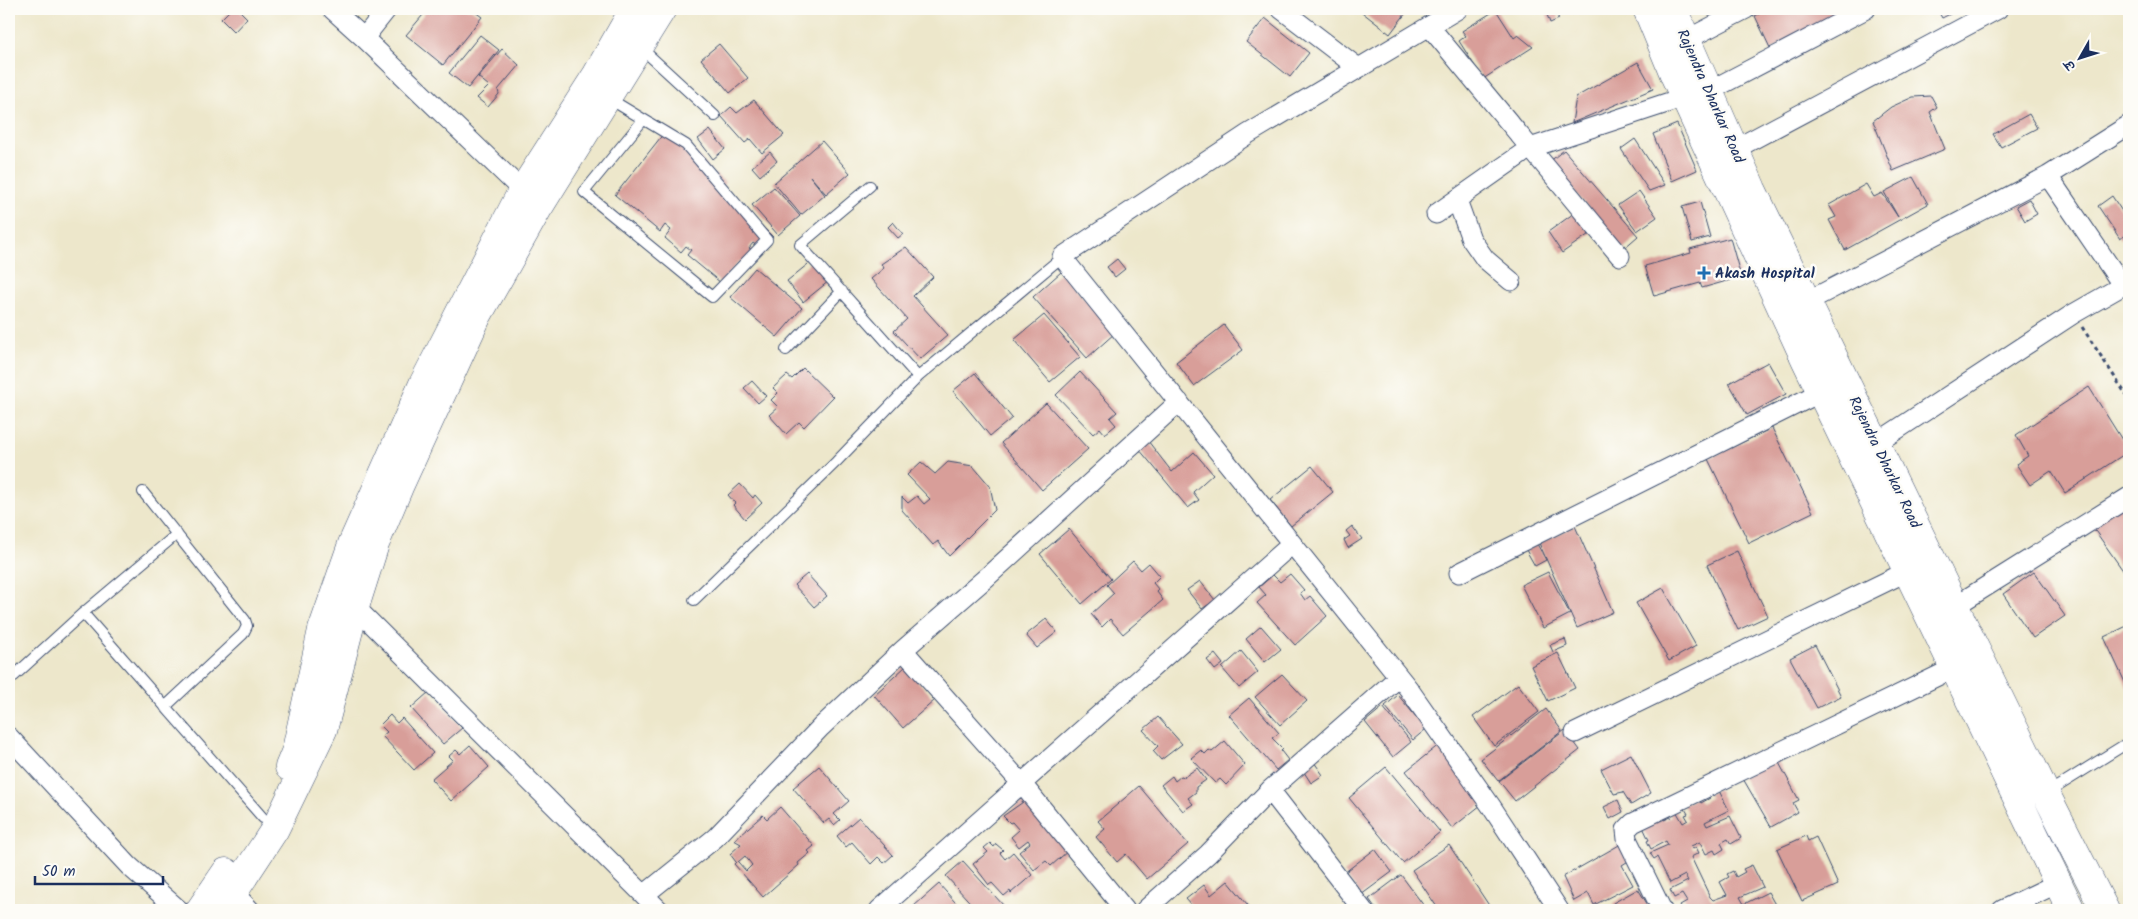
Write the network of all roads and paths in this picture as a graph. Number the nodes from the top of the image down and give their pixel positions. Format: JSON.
{"nodes":[{"id":1,"x":332,"y":9,"type":"edge"},
{"id":2,"x":388,"y":9,"type":"edge"},
{"id":3,"x":634,"y":9,"type":"edge"},
{"id":4,"x":662,"y":9,"type":"edge"},
{"id":5,"x":1281,"y":9,"type":"edge"},
{"id":6,"x":1458,"y":9,"type":"edge"},
{"id":7,"x":1646,"y":9,"type":"edge"},
{"id":8,"x":1673,"y":9,"type":"edge"},
{"id":9,"x":1746,"y":9,"type":"edge"},
{"id":10,"x":1866,"y":9,"type":"edge"},
{"id":11,"x":1998,"y":9,"type":"edge"},
{"id":12,"x":1429,"y":26,"type":"junction"},
{"id":13,"x":364,"y":38,"type":"junction"},
{"id":14,"x":1686,"y":40,"type":"junction"},
{"id":15,"x":639,"y":46,"type":"junction"},
{"id":16,"x":1357,"y":67,"type":"junction"},
{"id":17,"x":612,"y":69,"type":"junction"},
{"id":18,"x":1697,"y":94,"type":"junction"},
{"id":19,"x":608,"y":97,"type":"junction"},
{"id":20,"x":715,"y":116,"type":"dead end"},
{"id":21,"x":643,"y":120,"type":"junction"},
{"id":22,"x":2129,"y":125,"type":"edge"},
{"id":23,"x":1530,"y":148,"type":"junction"},
{"id":24,"x":1735,"y":149,"type":"junction"},
{"id":25,"x":2048,"y":176,"type":"junction"},
{"id":26,"x":870,"y":186,"type":"dead end"},
{"id":27,"x":1742,"y":195,"type":"junction"},
{"id":28,"x":531,"y":199,"type":"junction"},
{"id":29,"x":1457,"y":200,"type":"junction"},
{"id":30,"x":1436,"y":214,"type":"dead end"},
{"id":31,"x":1620,"y":256,"type":"dead end"},
{"id":32,"x":1062,"y":257,"type":"junction"},
{"id":33,"x":1511,"y":281,"type":"dead end"},
{"id":34,"x":2126,"y":284,"type":"edge"},
{"id":35,"x":842,"y":291,"type":"junction"},
{"id":36,"x":1808,"y":302,"type":"junction"},
{"id":37,"x":2073,"y":314,"type":"junction"},
{"id":38,"x":786,"y":350,"type":"dead end"},
{"id":39,"x":918,"y":377,"type":"junction"},
{"id":40,"x":1822,"y":392,"type":"junction"},
{"id":41,"x":2129,"y":399,"type":"edge"},
{"id":42,"x":1179,"y":402,"type":"junction"},
{"id":43,"x":1875,"y":444,"type":"junction"},
{"id":44,"x":143,"y":492,"type":"dead end"},
{"id":45,"x":2129,"y":497,"type":"edge"},
{"id":46,"x":177,"y":534,"type":"junction"},
{"id":47,"x":1292,"y":544,"type":"junction"},
{"id":48,"x":1908,"y":571,"type":"junction"},
{"id":49,"x":1459,"y":573,"type":"dead end"},
{"id":50,"x":694,"y":600,"type":"dead end"},
{"id":51,"x":1955,"y":606,"type":"junction"},
{"id":52,"x":355,"y":607,"type":"junction"},
{"id":53,"x":83,"y":613,"type":"junction"},
{"id":54,"x":903,"y":650,"type":"junction"},
{"id":55,"x":1954,"y":668,"type":"junction"},
{"id":56,"x":14,"y":676,"type":"dead end"},
{"id":57,"x":1399,"y":677,"type":"junction"},
{"id":58,"x":164,"y":707,"type":"junction"},
{"id":59,"x":1575,"y":733,"type":"dead end"},
{"id":60,"x":9,"y":737,"type":"edge"},
{"id":61,"x":2129,"y":742,"type":"edge"},
{"id":62,"x":1022,"y":784,"type":"junction"},
{"id":63,"x":1270,"y":790,"type":"junction"},
{"id":64,"x":2046,"y":794,"type":"junction"},
{"id":65,"x":263,"y":818,"type":"junction"},
{"id":66,"x":2058,"y":883,"type":"junction"},
{"id":67,"x":644,"y":896,"type":"junction"},
{"id":68,"x":235,"y":905,"type":"edge"},
{"id":69,"x":179,"y":910,"type":"edge"},
{"id":70,"x":200,"y":910,"type":"edge"},
{"id":71,"x":659,"y":910,"type":"edge"},
{"id":72,"x":879,"y":910,"type":"edge"},
{"id":73,"x":1125,"y":910,"type":"edge"},
{"id":74,"x":1145,"y":910,"type":"edge"},
{"id":75,"x":1363,"y":910,"type":"edge"},
{"id":76,"x":1559,"y":910,"type":"edge"},
{"id":77,"x":1662,"y":910,"type":"edge"},
{"id":78,"x":2002,"y":910,"type":"edge"},
{"id":79,"x":2071,"y":910,"type":"edge"},
{"id":80,"x":2105,"y":910,"type":"edge"}],
"edges":[{"from":1,"to":13,"type":"street"},
{"from":2,"to":13,"type":"street"},
{"from":3,"to":17,"type":"main road"},
{"from":4,"to":15,"type":"main road"},
{"from":5,"to":16,"type":"street"},
{"from":6,"to":12,"type":"street"},
{"from":7,"to":18,"type":"main road","name":"Rajendra Dharkar Road"},
{"from":8,"to":14,"type":"main road","name":"Rajendra Dharkar Road"},
{"from":9,"to":14,"type":"street"},
{"from":10,"to":18,"type":"street"},
{"from":11,"to":24,"type":"street"},
{"from":12,"to":16,"type":"street"},
{"from":12,"to":23,"type":"street"},
{"from":13,"to":28,"type":"street"},
{"from":14,"to":18,"type":"main road","name":"Rajendra Dharkar Road"},
{"from":15,"to":17,"type":"main road"},
{"from":15,"to":20,"type":"lane"},
{"from":16,"to":32,"type":"street"},
{"from":17,"to":19,"type":"main road"},
{"from":17,"to":28,"type":"main road"},
{"from":18,"to":23,"type":"street"},
{"from":18,"to":24,"type":"main road","name":"Rajendra Dharkar Road"},
{"from":18,"to":27,"type":"main road","name":"Rajendra Dharkar Road"},
{"from":19,"to":21,"type":"lane"},
{"from":19,"to":28,"type":"main road"},
{"from":21,"to":21,"type":"lane"},
{"from":22,"to":25,"type":"street"},
{"from":23,"to":29,"type":"street"},
{"from":23,"to":31,"type":"street"},
{"from":24,"to":27,"type":"main road","name":"Rajendra Dharkar Road"},
{"from":25,"to":34,"type":"street"},
{"from":25,"to":36,"type":"street"},
{"from":26,"to":35,"type":"lane"},
{"from":27,"to":36,"type":"main road","name":"Rajendra Dharkar Road"},
{"from":27,"to":40,"type":"main road","name":"Rajendra Dharkar Road"},
{"from":28,"to":52,"type":"main road"},
{"from":28,"to":65,"type":"main road"},
{"from":29,"to":30,"type":"street"},
{"from":29,"to":33,"type":"street"},
{"from":32,"to":39,"type":"lane"},
{"from":32,"to":42,"type":"street"},
{"from":34,"to":37,"type":"street"},
{"from":35,"to":38,"type":"lane"},
{"from":35,"to":39,"type":"lane"},
{"from":36,"to":43,"type":"main road","name":"Rajendra Dharkar Road"},
{"from":37,"to":41,"type":"path"},
{"from":37,"to":43,"type":"street"},
{"from":39,"to":50,"type":"lane"},
{"from":40,"to":48,"type":"main road","name":"Rajendra Dharkar Road"},
{"from":40,"to":49,"type":"street"},
{"from":42,"to":47,"type":"street"},
{"from":42,"to":54,"type":"street"},
{"from":43,"to":51,"type":"main road","name":"Rajendra Dharkar Road"},
{"from":44,"to":46,"type":"lane"},
{"from":45,"to":51,"type":"street"},
{"from":46,"to":53,"type":"lane"},
{"from":46,"to":58,"type":"lane"},
{"from":47,"to":57,"type":"street"},
{"from":47,"to":62,"type":"street"},
{"from":48,"to":55,"type":"main road","name":"Rajendra Dharkar Road"},
{"from":48,"to":59,"type":"street"},
{"from":51,"to":64,"type":"main road","name":"Rajendra Dharkar Road"},
{"from":52,"to":67,"type":"street"},
{"from":52,"to":68,"type":"main road"},
{"from":53,"to":56,"type":"lane"},
{"from":53,"to":58,"type":"lane"},
{"from":54,"to":62,"type":"street"},
{"from":54,"to":67,"type":"street"},
{"from":55,"to":66,"type":"main road","name":"Rajendra Dharkar Road"},
{"from":55,"to":77,"type":"street"},
{"from":57,"to":63,"type":"street"},
{"from":57,"to":76,"type":"street"},
{"from":58,"to":65,"type":"lane"},
{"from":60,"to":69,"type":"street"},
{"from":61,"to":64,"type":"lane"},
{"from":62,"to":72,"type":"street"},
{"from":62,"to":73,"type":"street"},
{"from":63,"to":74,"type":"street"},
{"from":63,"to":75,"type":"street"},
{"from":64,"to":80,"type":"main road","name":"Rajendra Dharkar Road"},
{"from":65,"to":70,"type":"main road"},
{"from":66,"to":78,"type":"street"},
{"from":66,"to":79,"type":"main road","name":"Rajendra Dharkar Road"},
{"from":67,"to":71,"type":"street"}]}
